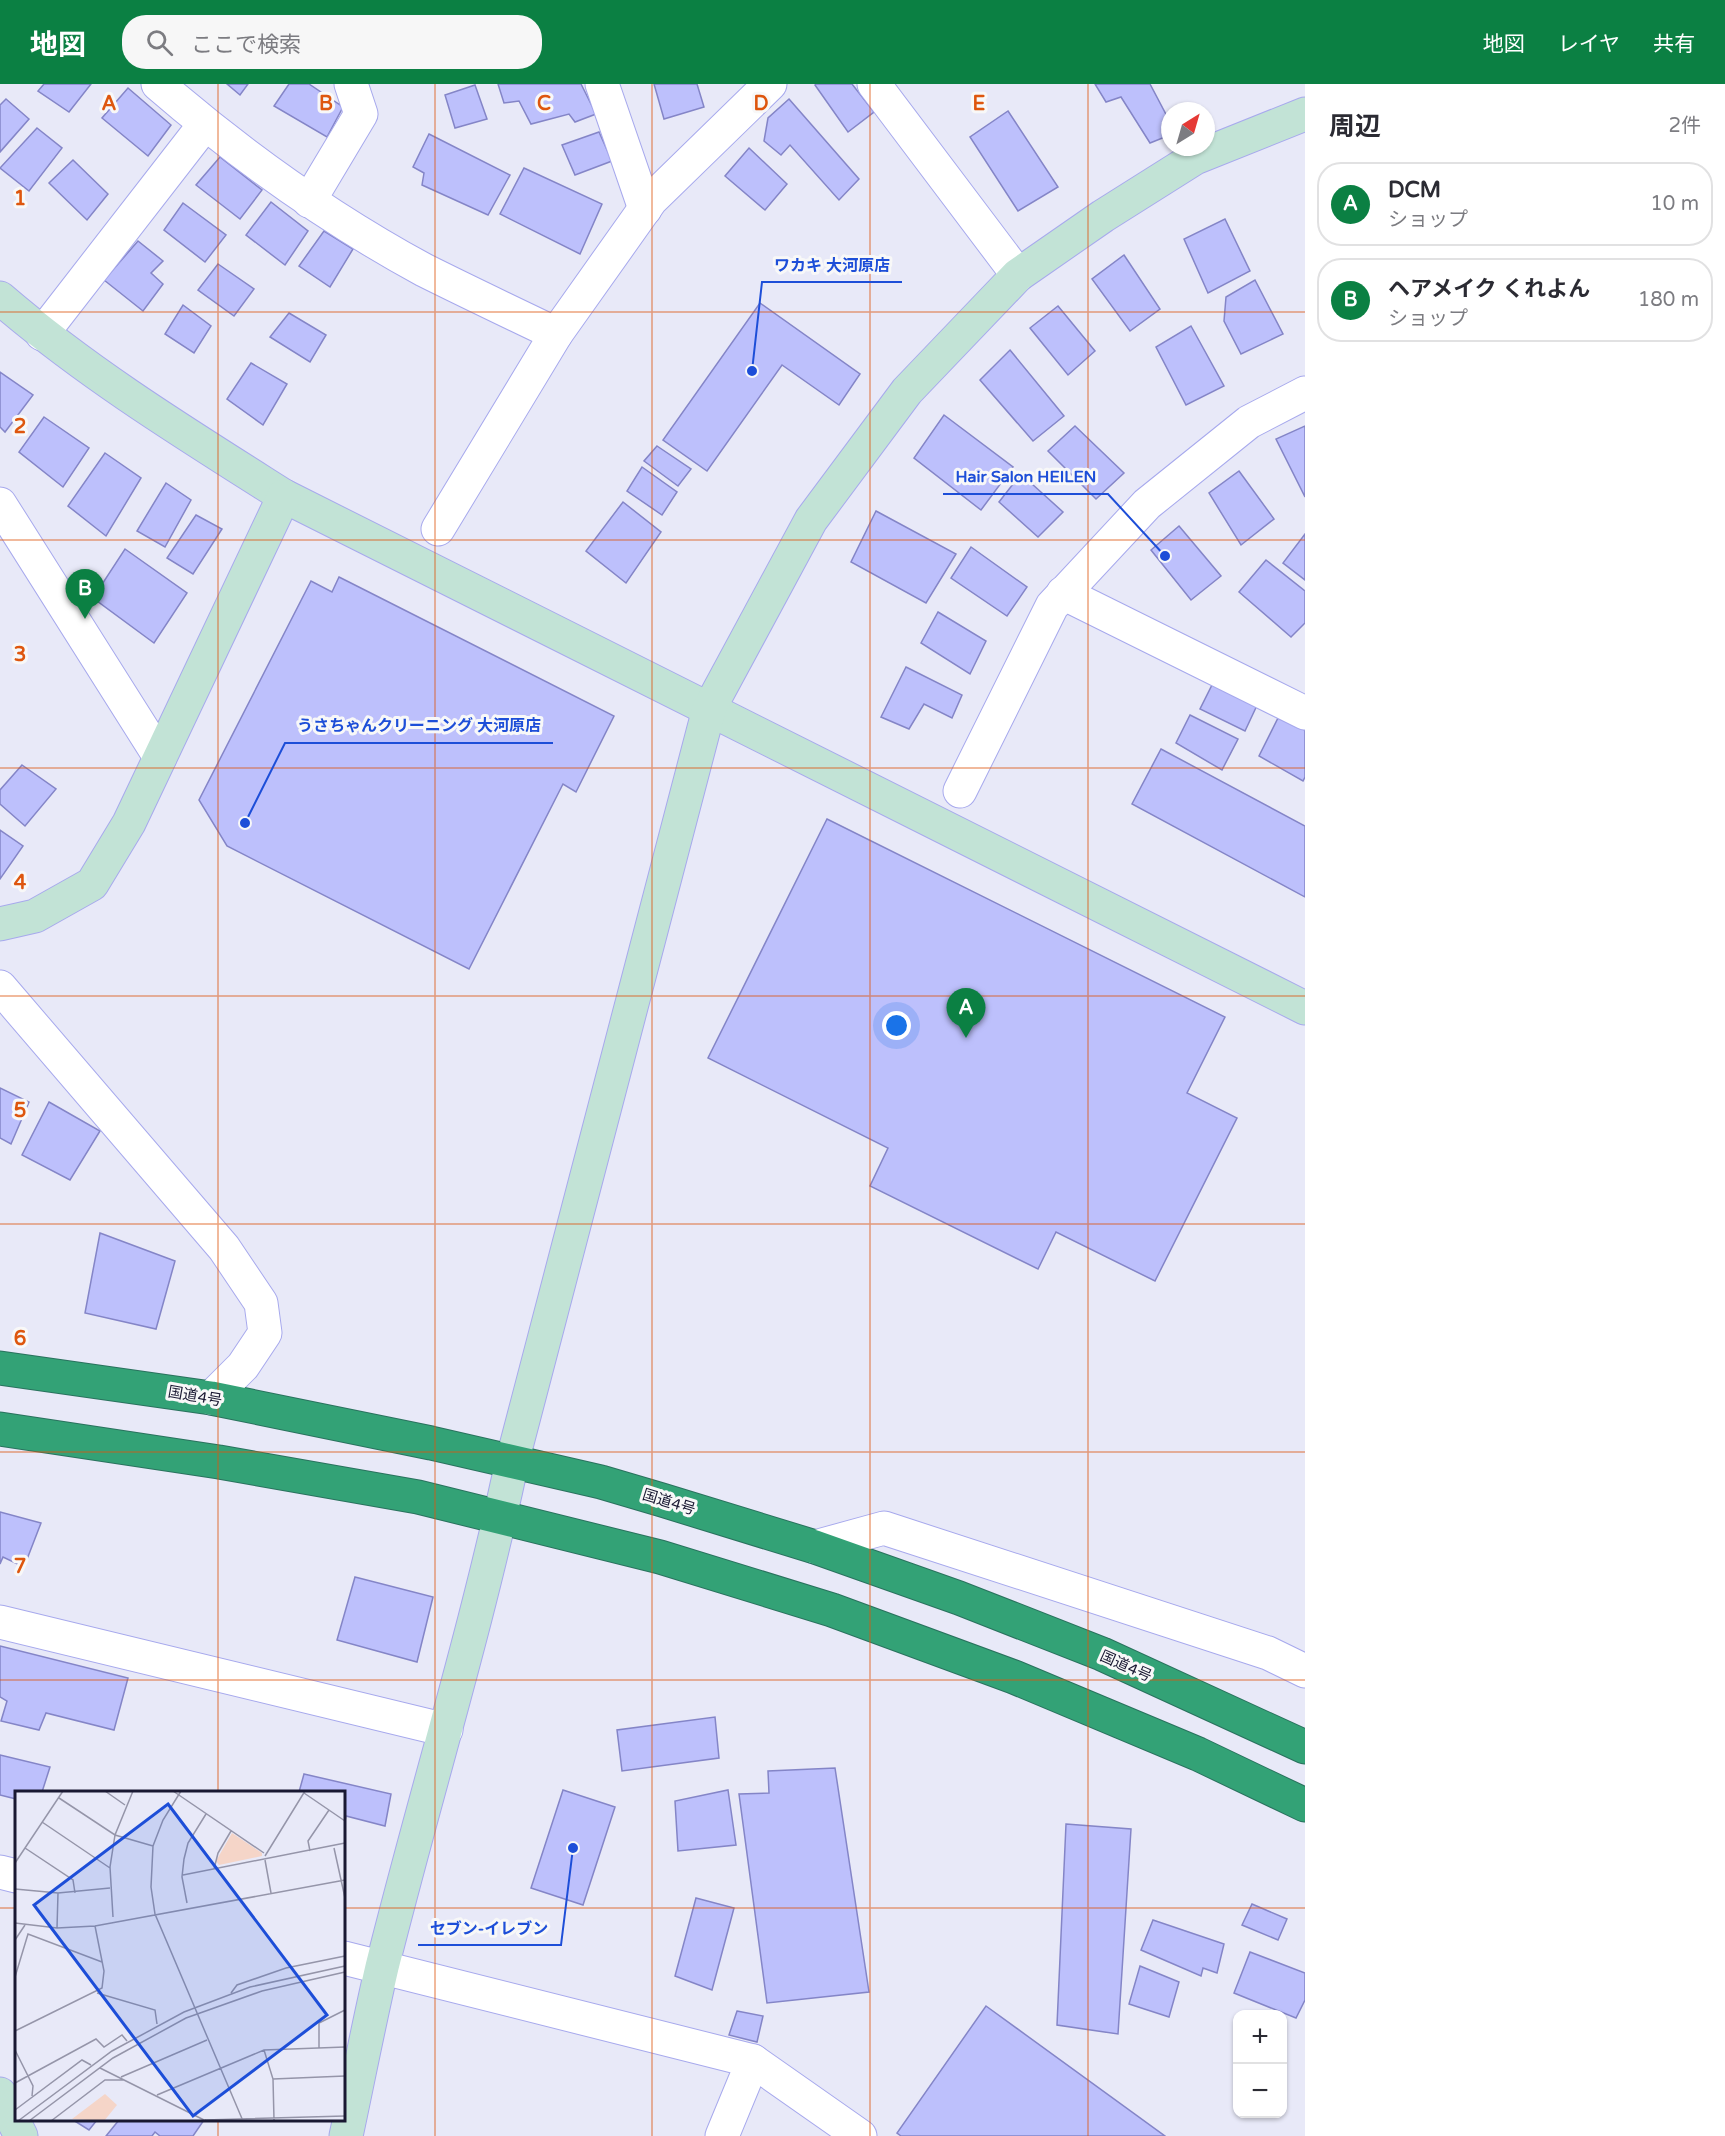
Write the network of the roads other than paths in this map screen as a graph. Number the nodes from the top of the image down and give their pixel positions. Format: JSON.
{"nodes":[{"id":1,"x":158,"y":84,"type":"edge"},
{"id":2,"x":351,"y":84,"type":"edge"},
{"id":3,"x":602,"y":84,"type":"edge"},
{"id":4,"x":770,"y":84,"type":"edge"},
{"id":5,"x":874,"y":84,"type":"edge"},
{"id":6,"x":1305,"y":114,"type":"edge"},
{"id":7,"x":205,"y":124,"type":"junction"},
{"id":8,"x":309,"y":201,"type":"junction"},
{"id":9,"x":645,"y":209,"type":"junction"},
{"id":10,"x":1018,"y":275,"type":"junction"},
{"id":11,"x":0,"y":298,"type":"edge"},
{"id":12,"x":42,"y":334,"type":"junction"},
{"id":13,"x":556,"y":334,"type":"junction"},
{"id":14,"x":1305,"y":393,"type":"edge"},
{"id":15,"x":284,"y":496,"type":"junction"},
{"id":16,"x":0,"y":504,"type":"edge"},
{"id":17,"x":438,"y":529,"type":"dead end"},
{"id":18,"x":1064,"y":593,"type":"junction"},
{"id":19,"x":1298,"y":700,"type":"edge"},
{"id":20,"x":709,"y":709,"type":"junction"},
{"id":21,"x":160,"y":757,"type":"junction"},
{"id":22,"x":960,"y":791,"type":"dead end"},
{"id":23,"x":0,"y":924,"type":"edge"},
{"id":24,"x":0,"y":987,"type":"edge"},
{"id":25,"x":1305,"y":1008,"type":"edge"},
{"id":26,"x":0,"y":1368,"type":"edge"},
{"id":27,"x":211,"y":1398,"type":"junction"},
{"id":28,"x":0,"y":1429,"type":"edge"},
{"id":29,"x":512,"y":1462,"type":"junction"},
{"id":30,"x":500,"y":1517,"type":"junction"},
{"id":31,"x":815,"y":1547,"type":"junction"},
{"id":32,"x":0,"y":1622,"type":"edge"},
{"id":33,"x":1305,"y":1671,"type":"edge"},
{"id":34,"x":446,"y":1730,"type":"junction"},
{"id":35,"x":1305,"y":1747,"type":"edge"},
{"id":36,"x":1305,"y":1805,"type":"edge"},
{"id":37,"x":0,"y":1872,"type":"edge"},
{"id":38,"x":15,"y":1876,"type":"edge"},
{"id":39,"x":345,"y":1958,"type":"edge"},
{"id":40,"x":382,"y":1968,"type":"junction"},
{"id":41,"x":753,"y":2061,"type":"junction"},
{"id":42,"x":0,"y":2094,"type":"edge"},
{"id":43,"x":21,"y":2136,"type":"edge"},
{"id":44,"x":346,"y":2136,"type":"edge"},
{"id":45,"x":723,"y":2136,"type":"edge"},
{"id":46,"x":860,"y":2136,"type":"edge"}],
"edges":[{"from":1,"to":7,"type":"street"},
{"from":2,"to":8,"type":"street"},
{"from":3,"to":9,"type":"street"},
{"from":4,"to":9,"type":"street"},
{"from":5,"to":10,"type":"street"},
{"from":6,"to":10,"type":"street"},
{"from":7,"to":8,"type":"street"},
{"from":7,"to":12,"type":"street"},
{"from":8,"to":13,"type":"street"},
{"from":9,"to":13,"type":"street"},
{"from":10,"to":20,"type":"street"},
{"from":11,"to":12,"type":"street"},
{"from":12,"to":15,"type":"street"},
{"from":13,"to":17,"type":"street"},
{"from":14,"to":18,"type":"street"},
{"from":15,"to":20,"type":"street"},
{"from":15,"to":21,"type":"street"},
{"from":16,"to":21,"type":"street"},
{"from":18,"to":19,"type":"street"},
{"from":18,"to":22,"type":"street"},
{"from":20,"to":25,"type":"street"},
{"from":20,"to":29,"type":"street"},
{"from":21,"to":23,"type":"street"},
{"from":24,"to":27,"type":"street"},
{"from":26,"to":27,"type":"highway","name":"国道4号"},
{"from":27,"to":29,"type":"highway","name":"国道4号"},
{"from":28,"to":30,"type":"highway"},
{"from":29,"to":30,"type":"street"},
{"from":29,"to":31,"type":"highway","name":"国道4号"},
{"from":30,"to":34,"type":"street"},
{"from":30,"to":36,"type":"highway"},
{"from":31,"to":33,"type":"street"},
{"from":31,"to":35,"type":"highway","name":"国道4号"},
{"from":32,"to":34,"type":"street"},
{"from":34,"to":40,"type":"street"},
{"from":37,"to":38,"type":"street"},
{"from":39,"to":40,"type":"street"},
{"from":40,"to":41,"type":"street"},
{"from":40,"to":44,"type":"street"},
{"from":41,"to":45,"type":"street"},
{"from":41,"to":46,"type":"street"},
{"from":42,"to":43,"type":"street"}]}
